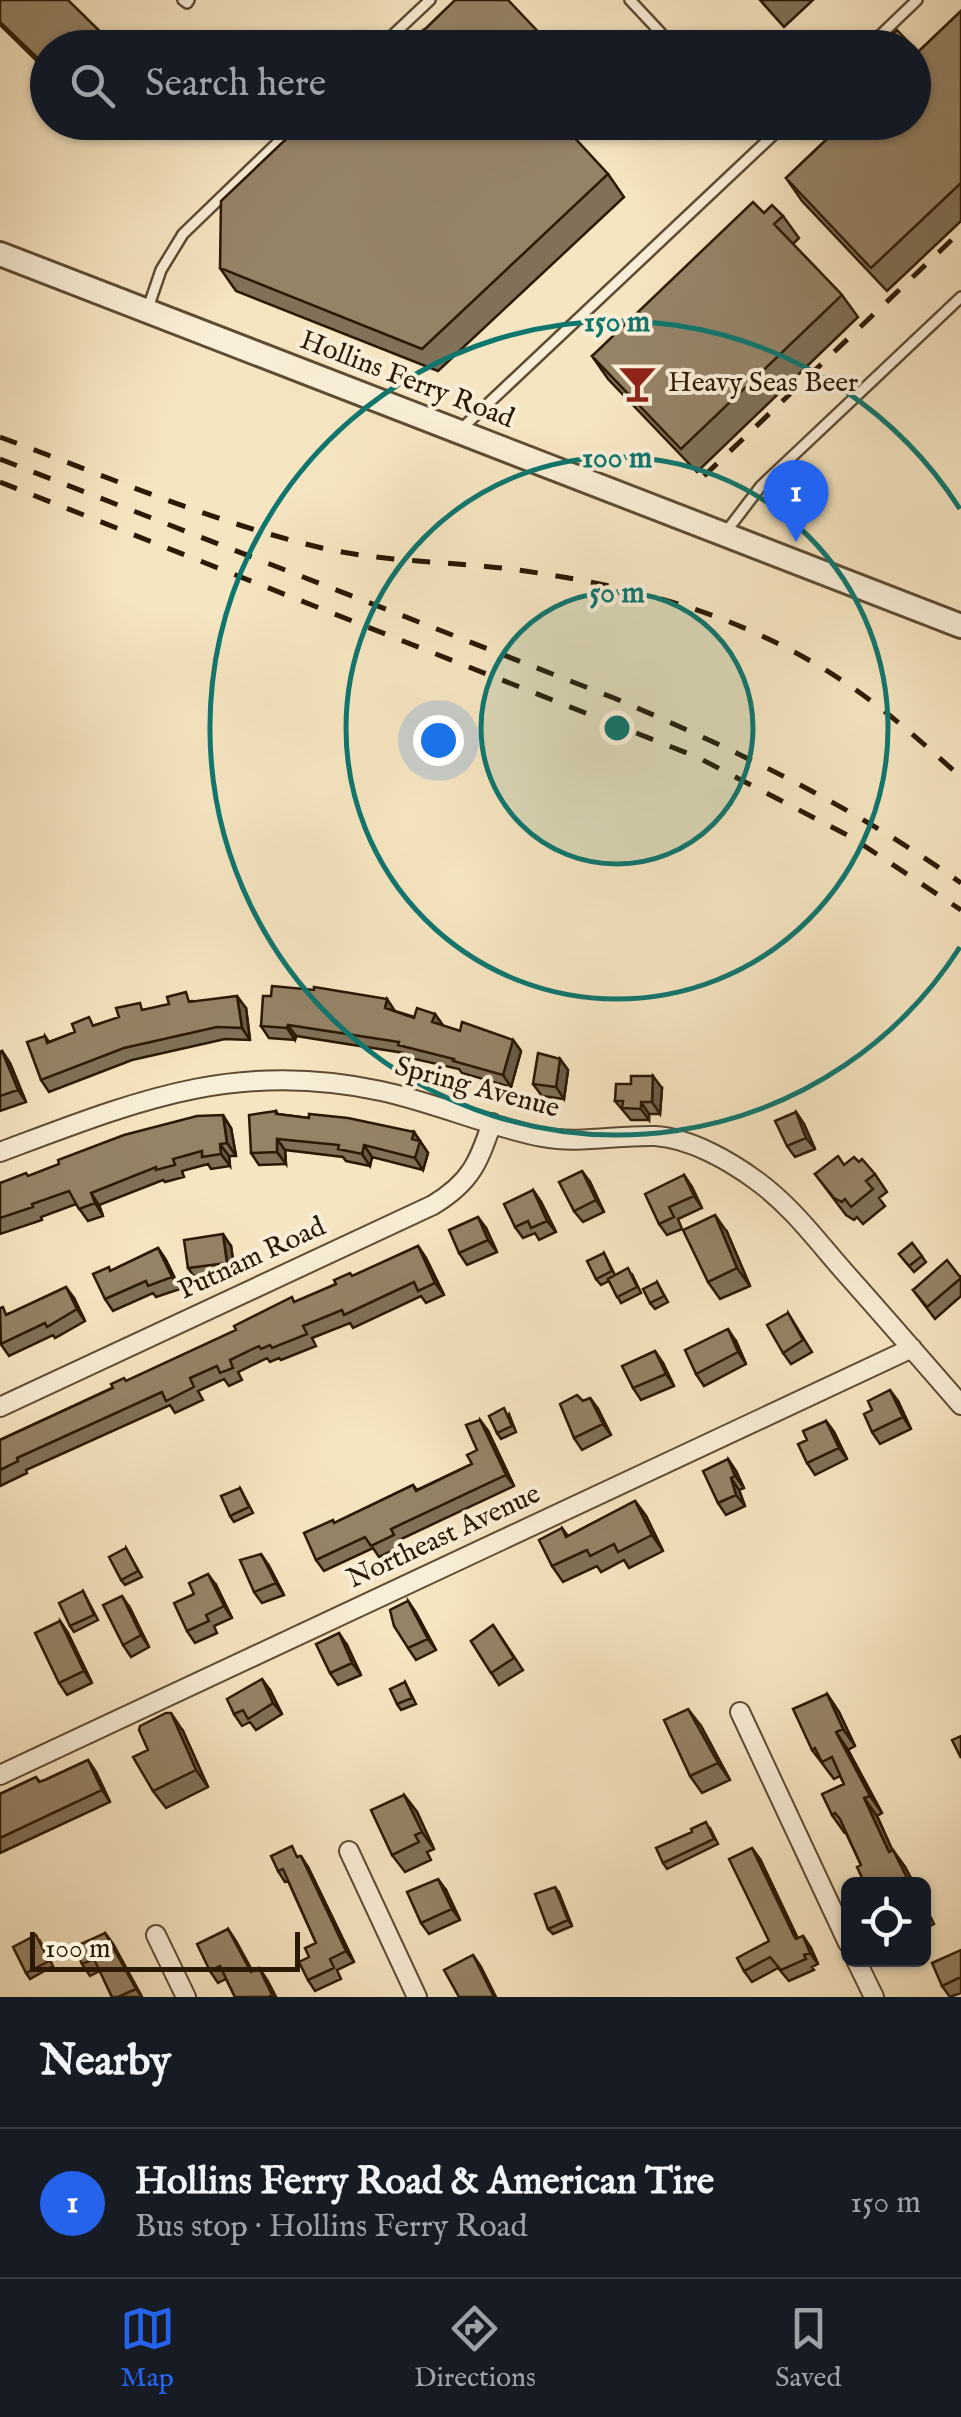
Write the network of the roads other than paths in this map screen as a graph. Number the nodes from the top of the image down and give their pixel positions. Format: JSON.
{"nodes":[{"id":1,"x":430,"y":0,"type":"edge"},
{"id":2,"x":630,"y":0,"type":"edge"},
{"id":3,"x":917,"y":0,"type":"edge"},
{"id":4,"x":398,"y":30,"type":"edge"},
{"id":5,"x":658,"y":30,"type":"edge"},
{"id":6,"x":886,"y":30,"type":"edge"},
{"id":7,"x":280,"y":140,"type":"edge"},
{"id":8,"x":768,"y":140,"type":"edge"},
{"id":9,"x":0,"y":254,"type":"edge"},
{"id":10,"x":961,"y":297,"type":"edge"},
{"id":11,"x":148,"y":311,"type":"junction"},
{"id":12,"x":457,"y":432,"type":"junction"},
{"id":13,"x":724,"y":536,"type":"junction"},
{"id":14,"x":961,"y":626,"type":"edge"},
{"id":15,"x":492,"y":1123,"type":"junction"},
{"id":16,"x":0,"y":1152,"type":"edge"},
{"id":17,"x":912,"y":1348,"type":"junction"},
{"id":18,"x":961,"y":1405,"type":"edge"},
{"id":19,"x":0,"y":1407,"type":"edge"},
{"id":20,"x":740,"y":1712,"type":"dead end"},
{"id":21,"x":0,"y":1775,"type":"edge"},
{"id":22,"x":348,"y":1851,"type":"dead end"},
{"id":23,"x":841,"y":1929,"type":"edge"},
{"id":24,"x":156,"y":1935,"type":"dead end"},
{"id":25,"x":859,"y":1967,"type":"edge"},
{"id":26,"x":186,"y":1997,"type":"edge"},
{"id":27,"x":417,"y":1997,"type":"edge"},
{"id":28,"x":874,"y":1997,"type":"edge"}],
"edges":[{"from":1,"to":4,"type":"lane"},
{"from":2,"to":5,"type":"lane"},
{"from":3,"to":6,"type":"lane"},
{"from":7,"to":11,"type":"lane"},
{"from":8,"to":12,"type":"lane"},
{"from":9,"to":11,"type":"street","name":"Hollins Ferry Road"},
{"from":10,"to":13,"type":"lane"},
{"from":11,"to":12,"type":"street","name":"Hollins Ferry Road"},
{"from":12,"to":13,"type":"street","name":"Hollins Ferry Road"},
{"from":13,"to":14,"type":"street","name":"Hollins Ferry Road"},
{"from":15,"to":16,"type":"street","name":"Spring Avenue"},
{"from":15,"to":17,"type":"street","name":"Spring Avenue"},
{"from":15,"to":19,"type":"street","name":"Putnam Road"},
{"from":17,"to":18,"type":"street","name":"Spring Avenue"},
{"from":17,"to":21,"type":"street","name":"Northeast Avenue"},
{"from":20,"to":23,"type":"street"},
{"from":22,"to":27,"type":"street"},
{"from":24,"to":26,"type":"street"},
{"from":25,"to":28,"type":"street"}]}
